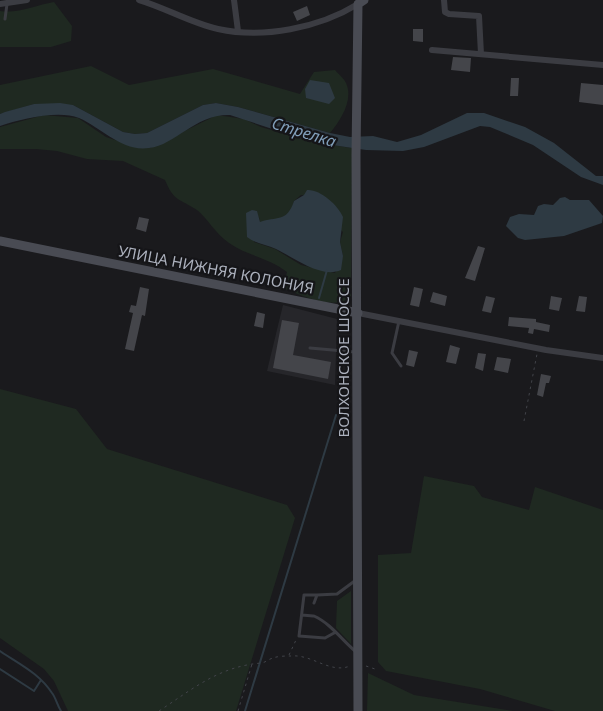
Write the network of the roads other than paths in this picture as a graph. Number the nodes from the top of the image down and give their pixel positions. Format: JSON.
{"nodes":[{"id":1,"x":26,"y":0,"type":"edge"},
{"id":2,"x":139,"y":0,"type":"edge"},
{"id":3,"x":234,"y":0,"type":"edge"},
{"id":4,"x":444,"y":0,"type":"edge"},
{"id":5,"x":361,"y":2,"type":"edge"},
{"id":6,"x":0,"y":4,"type":"edge"},
{"id":7,"x":8,"y":4,"type":"junction"},
{"id":8,"x":5,"y":19,"type":"dead end"},
{"id":9,"x":238,"y":31,"type":"junction"},
{"id":10,"x":432,"y":50,"type":"dead end"},
{"id":11,"x":481,"y":54,"type":"junction"},
{"id":12,"x":603,"y":65,"type":"edge"},
{"id":13,"x":0,"y":241,"type":"edge"},
{"id":14,"x":358,"y":313,"type":"junction"},
{"id":15,"x":399,"y":320,"type":"junction"},
{"id":16,"x":310,"y":348,"type":"dead end"},
{"id":17,"x":358,"y":352,"type":"junction"},
{"id":18,"x":603,"y":358,"type":"edge"},
{"id":19,"x":401,"y":366,"type":"dead end"},
{"id":20,"x":357,"y":579,"type":"junction"},
{"id":21,"x":317,"y":595,"type":"junction"},
{"id":22,"x":314,"y":603,"type":"dead end"},
{"id":23,"x":302,"y":615,"type":"junction"},
{"id":24,"x":334,"y":633,"type":"junction"},
{"id":25,"x":357,"y":653,"type":"junction"},
{"id":26,"x":358,"y":711,"type":"edge"}],
"edges":[{"from":1,"to":7,"type":"street"},
{"from":2,"to":9,"type":"street"},
{"from":3,"to":9,"type":"street"},
{"from":4,"to":11,"type":"street"},
{"from":5,"to":9,"type":"street"},
{"from":5,"to":14,"type":"main road","name":"ВОЛХОНСКОЕ ШОССЕ"},
{"from":6,"to":7,"type":"street"},
{"from":7,"to":8,"type":"lane"},
{"from":10,"to":11,"type":"street"},
{"from":11,"to":12,"type":"street"},
{"from":13,"to":14,"type":"main road","name":"УЛИЦА НИЖНЯЯ КОЛОНИЯ"},
{"from":14,"to":15,"type":"street","name":"УЛИЦА НИЖНЯЯ КОЛОНИЯ"},
{"from":14,"to":17,"type":"main road","name":"ВОЛХОНСКОЕ ШОССЕ"},
{"from":15,"to":18,"type":"street","name":"УЛИЦА НИЖНЯЯ КОЛОНИЯ"},
{"from":15,"to":19,"type":"lane"},
{"from":16,"to":17,"type":"lane"},
{"from":17,"to":20,"type":"main road","name":"ВОЛХОНСКОЕ ШОССЕ"},
{"from":20,"to":21,"type":"lane"},
{"from":20,"to":25,"type":"main road","name":"ВОЛХОНСКОЕ ШОССЕ"},
{"from":21,"to":22,"type":"lane"},
{"from":21,"to":23,"type":"lane"},
{"from":23,"to":24,"type":"lane"},
{"from":23,"to":24,"type":"lane"},
{"from":24,"to":25,"type":"lane"},
{"from":25,"to":26,"type":"main road","name":"ВОЛХОНСКОЕ ШОССЕ"}]}
